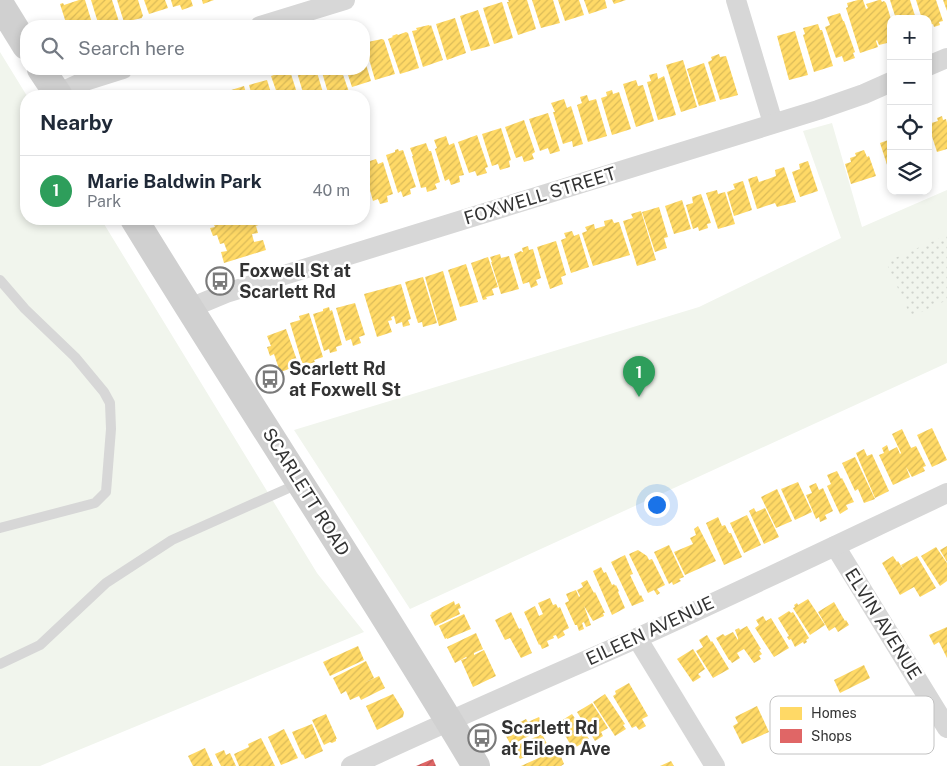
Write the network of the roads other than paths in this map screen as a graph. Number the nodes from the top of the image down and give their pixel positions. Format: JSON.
{"nodes":[{"id":1,"x":345,"y":0,"type":"edge"},
{"id":2,"x":736,"y":0,"type":"edge"},
{"id":3,"x":0,"y":4,"type":"edge"},
{"id":4,"x":280,"y":20,"type":"edge"},
{"id":5,"x":20,"y":36,"type":"edge"},
{"id":6,"x":947,"y":58,"type":"edge"},
{"id":7,"x":932,"y":64,"type":"edge"},
{"id":8,"x":45,"y":75,"type":"edge"},
{"id":9,"x":104,"y":75,"type":"edge"},
{"id":10,"x":887,"y":84,"type":"edge"},
{"id":11,"x":55,"y":90,"type":"edge"},
{"id":12,"x":68,"y":90,"type":"edge"},
{"id":13,"x":773,"y":123,"type":"junction"},
{"id":14,"x":138,"y":225,"type":"edge"},
{"id":15,"x":0,"y":280,"type":"edge"},
{"id":16,"x":190,"y":308,"type":"junction"},
{"id":17,"x":300,"y":483,"type":"junction"},
{"id":18,"x":947,"y":493,"type":"edge"},
{"id":19,"x":0,"y":528,"type":"edge"},
{"id":20,"x":835,"y":546,"type":"junction"},
{"id":21,"x":637,"y":638,"type":"junction"},
{"id":22,"x":0,"y":664,"type":"edge"},
{"id":23,"x":927,"y":696,"type":"edge"},
{"id":24,"x":934,"y":707,"type":"edge"},
{"id":25,"x":449,"y":720,"type":"junction"},
{"id":26,"x":947,"y":728,"type":"edge"},
{"id":27,"x":351,"y":766,"type":"edge"},
{"id":28,"x":476,"y":766,"type":"edge"},
{"id":29,"x":715,"y":766,"type":"edge"}],
"edges":[{"from":1,"to":4,"type":"street"},
{"from":2,"to":13,"type":"street"},
{"from":3,"to":5,"type":"main road"},
{"from":6,"to":7,"type":"street"},
{"from":8,"to":11,"type":"main road"},
{"from":9,"to":12,"type":"street"},
{"from":10,"to":13,"type":"street","name":"FOXWELL STREET"},
{"from":13,"to":16,"type":"street","name":"FOXWELL STREET"},
{"from":14,"to":16,"type":"main road","name":"SCARLETT ROAD"},
{"from":15,"to":19,"type":"lane"},
{"from":16,"to":17,"type":"main road","name":"SCARLETT ROAD"},
{"from":17,"to":22,"type":"lane"},
{"from":17,"to":25,"type":"main road","name":"SCARLETT ROAD"},
{"from":18,"to":20,"type":"street","name":"EILEEN AVENUE"},
{"from":20,"to":21,"type":"street","name":"EILEEN AVENUE"},
{"from":20,"to":23,"type":"street","name":"ELVIN AVENUE"},
{"from":21,"to":25,"type":"street","name":"EILEEN AVENUE"},
{"from":21,"to":29,"type":"street"},
{"from":24,"to":26,"type":"street","name":"ELVIN AVENUE"},
{"from":25,"to":27,"type":"street","name":"EILEEN AVENUE"},
{"from":25,"to":28,"type":"main road","name":"SCARLETT ROAD"}]}
